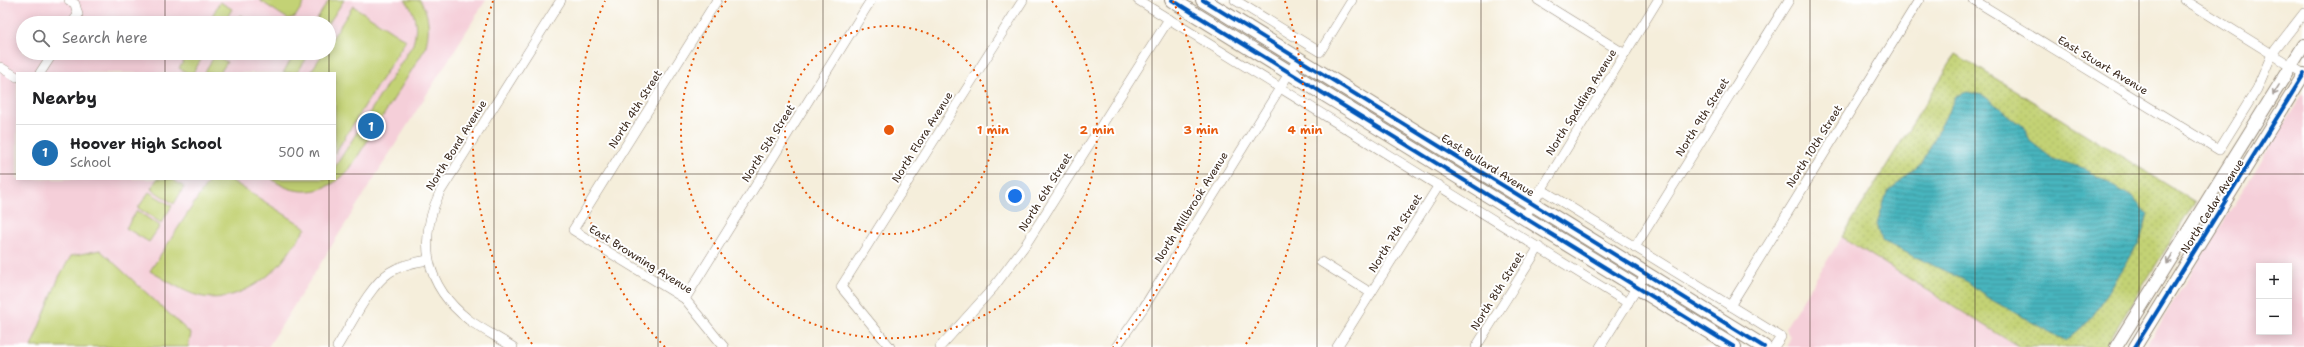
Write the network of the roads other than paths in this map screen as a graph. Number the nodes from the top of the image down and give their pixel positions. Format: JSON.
{"nodes":[{"id":1,"x":69,"y":0,"type":"edge"},
{"id":2,"x":561,"y":0,"type":"edge"},
{"id":3,"x":717,"y":0,"type":"edge"},
{"id":4,"x":871,"y":0,"type":"edge"},
{"id":5,"x":1023,"y":0,"type":"edge"},
{"id":6,"x":1138,"y":0,"type":"edge"},
{"id":7,"x":1172,"y":0,"type":"edge"},
{"id":8,"x":1203,"y":0,"type":"edge"},
{"id":9,"x":1235,"y":0,"type":"edge"},
{"id":10,"x":1352,"y":0,"type":"edge"},
{"id":11,"x":1538,"y":0,"type":"edge"},
{"id":12,"x":1658,"y":0,"type":"edge"},
{"id":13,"x":1789,"y":0,"type":"edge"},
{"id":14,"x":1919,"y":0,"type":"edge"},
{"id":15,"x":1974,"y":0,"type":"edge"},
{"id":16,"x":2185,"y":0,"type":"edge"},
{"id":17,"x":2304,"y":13,"type":"edge"},
{"id":18,"x":77,"y":16,"type":"edge"},
{"id":19,"x":1169,"y":19,"type":"junction"},
{"id":20,"x":2304,"y":44,"type":"edge"},
{"id":21,"x":1625,"y":54,"type":"junction"},
{"id":22,"x":2272,"y":54,"type":"junction"},
{"id":23,"x":1298,"y":59,"type":"junction"},
{"id":24,"x":48,"y":60,"type":"edge"},
{"id":25,"x":0,"y":66,"type":"edge"},
{"id":26,"x":2291,"y":66,"type":"junction"},
{"id":27,"x":41,"y":72,"type":"edge"},
{"id":28,"x":1289,"y":73,"type":"junction"},
{"id":29,"x":2304,"y":74,"type":"edge"},
{"id":30,"x":16,"y":76,"type":"edge"},
{"id":31,"x":1280,"y":88,"type":"junction"},
{"id":32,"x":1439,"y":185,"type":"junction"},
{"id":33,"x":1541,"y":189,"type":"junction"},
{"id":34,"x":1533,"y":203,"type":"junction"},
{"id":35,"x":1524,"y":218,"type":"junction"},
{"id":36,"x":573,"y":230,"type":"joint"},
{"id":37,"x":1539,"y":247,"type":"junction"},
{"id":38,"x":1635,"y":247,"type":"junction"},
{"id":39,"x":428,"y":260,"type":"junction"},
{"id":40,"x":1321,"y":262,"type":"dead end"},
{"id":41,"x":1646,"y":274,"type":"junction"},
{"id":42,"x":1638,"y":288,"type":"junction"},
{"id":43,"x":1371,"y":293,"type":"junction"},
{"id":44,"x":685,"y":299,"type":"junction"},
{"id":45,"x":1628,"y":303,"type":"junction"},
{"id":46,"x":1730,"y":306,"type":"junction"},
{"id":47,"x":337,"y":347,"type":"edge"},
{"id":48,"x":513,"y":347,"type":"edge"},
{"id":49,"x":724,"y":347,"type":"edge"},
{"id":50,"x":890,"y":347,"type":"edge"},
{"id":51,"x":940,"y":347,"type":"edge"},
{"id":52,"x":1116,"y":347,"type":"edge"},
{"id":53,"x":1337,"y":347,"type":"edge"},
{"id":54,"x":1476,"y":347,"type":"edge"},
{"id":55,"x":1600,"y":347,"type":"edge"},
{"id":56,"x":1734,"y":347,"type":"edge"},
{"id":57,"x":1764,"y":347,"type":"edge"},
{"id":58,"x":1774,"y":347,"type":"edge"},
{"id":59,"x":2116,"y":347,"type":"edge"},
{"id":60,"x":2135,"y":347,"type":"edge"}],
"edges":[{"from":1,"to":18,"type":"street"},
{"from":2,"to":39,"type":"street","name":"North Bond Avenue"},
{"from":3,"to":36,"type":"street","name":"North 4th Street"},
{"from":4,"to":44,"type":"street","name":"North 5th Street"},
{"from":5,"to":50,"type":"street","name":"North Flora Avenue"},
{"from":6,"to":19,"type":"street"},
{"from":7,"to":28,"type":"main road"},
{"from":8,"to":23,"type":"main road","name":"East Bullard Avenue"},
{"from":9,"to":10,"type":"street"},
{"from":11,"to":21,"type":"street"},
{"from":12,"to":21,"type":"street","name":"North Spalding Avenue"},
{"from":13,"to":38,"type":"street","name":"North 9th Street"},
{"from":14,"to":46,"type":"street","name":"North 10th Street"},
{"from":15,"to":22,"type":"street","name":"East Stuart Avenue"},
{"from":16,"to":22,"type":"street"},
{"from":17,"to":22,"type":"street"},
{"from":19,"to":31,"type":"street"},
{"from":19,"to":51,"type":"street","name":"North 6th Street"},
{"from":20,"to":26,"type":"main road","name":"North Cedar Avenue"},
{"from":21,"to":33,"type":"street","name":"North Spalding Avenue"},
{"from":22,"to":26,"type":"street"},
{"from":23,"to":28,"type":"street","name":"North Millbrook Avenue"},
{"from":23,"to":34,"type":"main road","name":"East Bullard Avenue"},
{"from":24,"to":27,"type":"street"},
{"from":25,"to":30,"type":"street"},
{"from":26,"to":29,"type":"street"},
{"from":26,"to":59,"type":"main road","name":"North Cedar Avenue","one_way":true},
{"from":28,"to":31,"type":"street","name":"North Millbrook Avenue"},
{"from":28,"to":35,"type":"main road"},
{"from":29,"to":60,"type":"main road","name":"North Cedar Avenue"},
{"from":31,"to":32,"type":"street"},
{"from":31,"to":52,"type":"street","name":"North Millbrook Avenue"},
{"from":32,"to":37,"type":"street"},
{"from":32,"to":43,"type":"street","name":"North 7th Street"},
{"from":33,"to":34,"type":"street","name":"North Spalding Avenue"},
{"from":33,"to":38,"type":"street"},
{"from":34,"to":35,"type":"street","name":"North Spalding Avenue"},
{"from":34,"to":41,"type":"main road","name":"East Bullard Avenue"},
{"from":35,"to":42,"type":"main road"},
{"from":36,"to":44,"type":"street","name":"East Browning Avenue"},
{"from":37,"to":45,"type":"street"},
{"from":37,"to":54,"type":"street","name":"North 8th Street"},
{"from":38,"to":46,"type":"street"},
{"from":39,"to":47,"type":"street"},
{"from":39,"to":48,"type":"street"},
{"from":40,"to":43,"type":"street"},
{"from":41,"to":42,"type":"street"},
{"from":41,"to":57,"type":"main road","name":"East Bullard Avenue"},
{"from":42,"to":45,"type":"street"},
{"from":42,"to":56,"type":"main road"},
{"from":43,"to":53,"type":"street","name":"North 7th Street"},
{"from":44,"to":49,"type":"street","name":"East Browning Avenue"},
{"from":45,"to":55,"type":"street"},
{"from":46,"to":58,"type":"street"}]}
